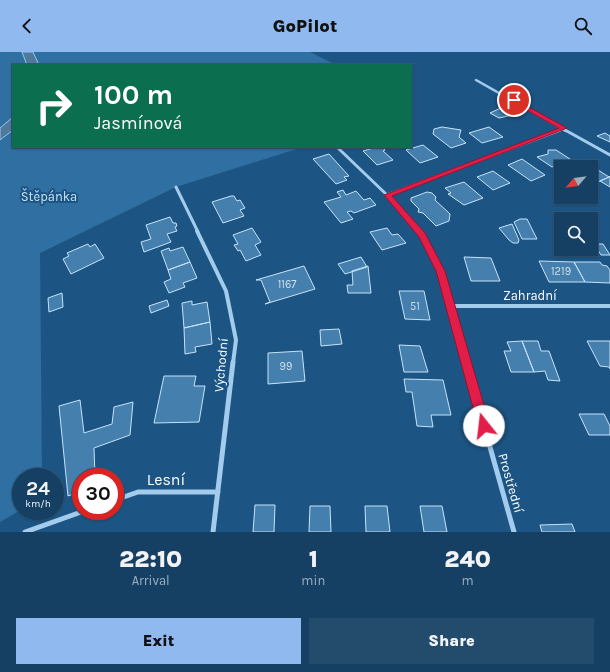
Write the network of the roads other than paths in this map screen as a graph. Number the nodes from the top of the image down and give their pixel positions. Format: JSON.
{"nodes":[{"id":1,"x":476,"y":80,"type":"dead end"},
{"id":2,"x":564,"y":128,"type":"junction"},
{"id":3,"x":338,"y":148,"type":"dead end"},
{"id":4,"x":610,"y":155,"type":"edge"},
{"id":5,"x":176,"y":187,"type":"dead end"},
{"id":6,"x":387,"y":195,"type":"junction"},
{"id":7,"x":450,"y":306,"type":"junction"},
{"id":8,"x":610,"y":306,"type":"edge"},
{"id":9,"x":218,"y":492,"type":"junction"},
{"id":10,"x":124,"y":497,"type":"edge"},
{"id":11,"x":72,"y":515,"type":"edge"},
{"id":12,"x":25,"y":532,"type":"edge"},
{"id":13,"x":213,"y":532,"type":"edge"},
{"id":14,"x":514,"y":532,"type":"edge"}],
"edges":[{"from":1,"to":2,"type":"street"},
{"from":2,"to":4,"type":"street"},
{"from":2,"to":6,"type":"street"},
{"from":3,"to":6,"type":"street","name":"Prostřední"},
{"from":5,"to":9,"type":"street","name":"Východní"},
{"from":6,"to":7,"type":"street","name":"Prostřední"},
{"from":7,"to":8,"type":"street","name":"Zahradní"},
{"from":7,"to":14,"type":"street","name":"Prostřední"},
{"from":9,"to":10,"type":"street","name":"Lesní"},
{"from":9,"to":13,"type":"street","name":"Východní"},
{"from":11,"to":12,"type":"street"}]}
